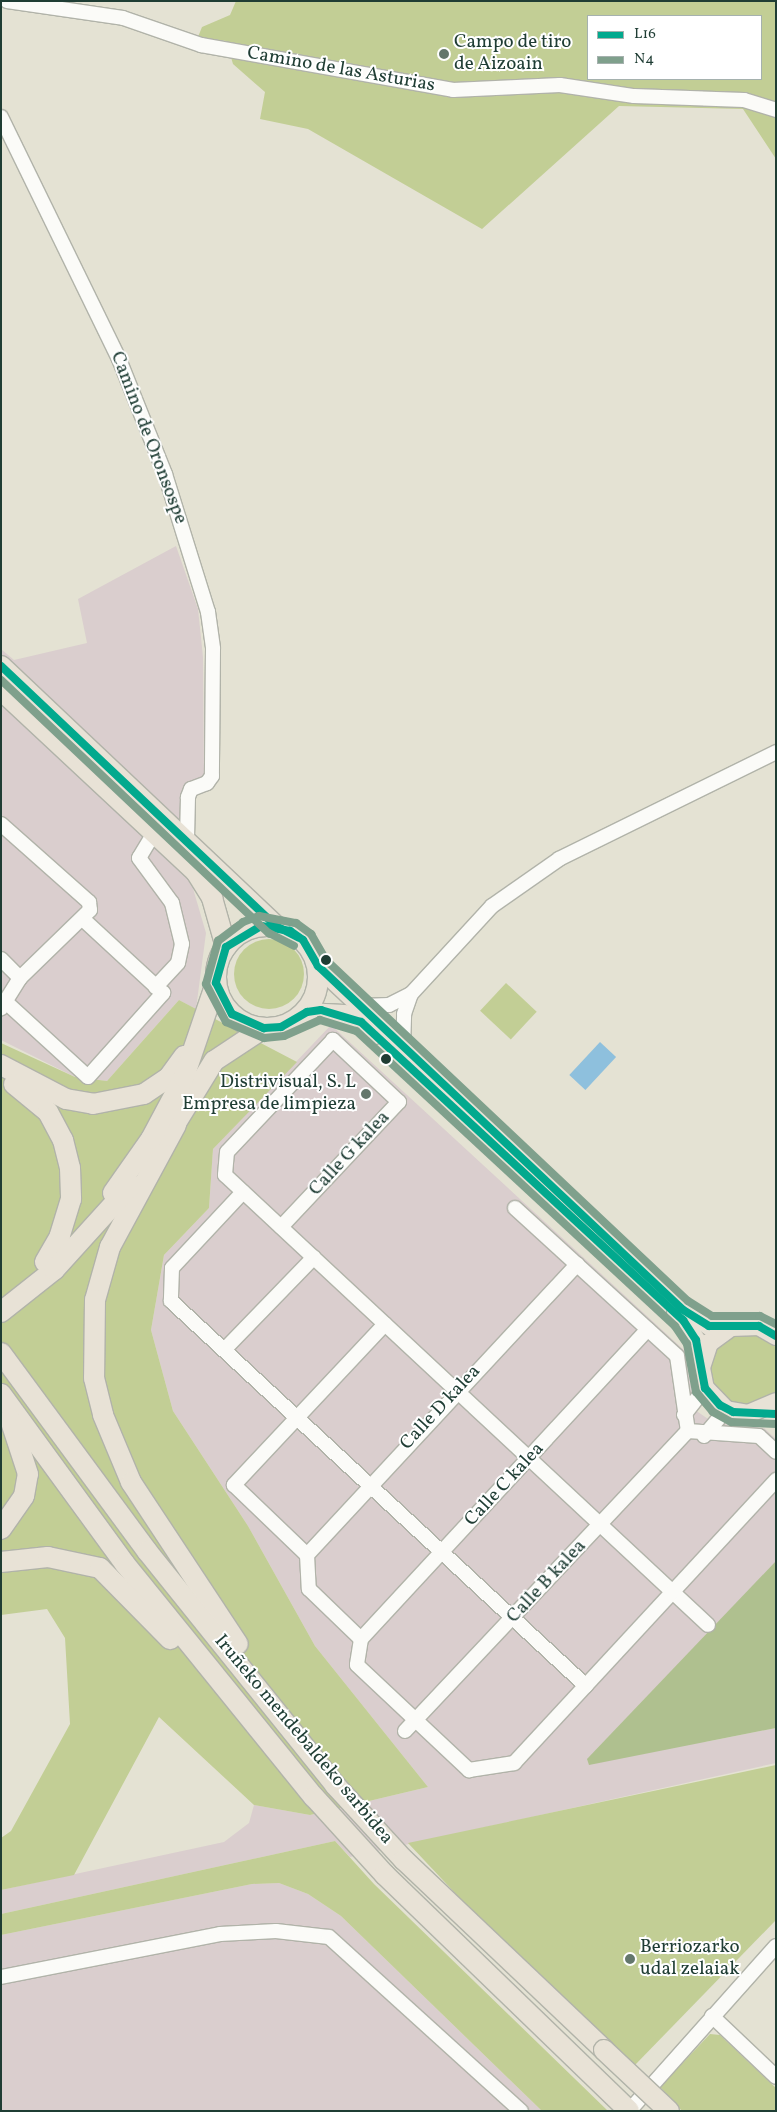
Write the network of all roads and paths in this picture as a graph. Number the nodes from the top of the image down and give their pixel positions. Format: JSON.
{"nodes":[{"id":1,"x":7,"y":1,"type":"edge"},
{"id":2,"x":776,"y":110,"type":"edge"},
{"id":3,"x":1,"y":117,"type":"edge"},
{"id":4,"x":1,"y":666,"type":"edge"},
{"id":5,"x":1,"y":690,"type":"edge"},
{"id":6,"x":776,"y":752,"type":"edge"},
{"id":7,"x":1,"y":824,"type":"edge"},
{"id":8,"x":154,"y":833,"type":"junction"},
{"id":9,"x":187,"y":838,"type":"junction"},
{"id":10,"x":84,"y":920,"type":"junction"},
{"id":11,"x":276,"y":926,"type":"junction"},
{"id":12,"x":226,"y":947,"type":"junction"},
{"id":13,"x":1,"y":959,"type":"edge"},
{"id":14,"x":318,"y":966,"type":"junction"},
{"id":15,"x":20,"y":978,"type":"junction"},
{"id":16,"x":216,"y":983,"type":"junction"},
{"id":17,"x":156,"y":987,"type":"junction"},
{"id":18,"x":411,"y":994,"type":"junction"},
{"id":19,"x":4,"y":1006,"type":"edge"},
{"id":20,"x":361,"y":1006,"type":"junction"},
{"id":21,"x":307,"y":1012,"type":"junction"},
{"id":22,"x":264,"y":1028,"type":"junction"},
{"id":23,"x":199,"y":1036,"type":"junction"},
{"id":24,"x":403,"y":1047,"type":"junction"},
{"id":25,"x":1,"y":1065,"type":"edge"},
{"id":26,"x":1,"y":1076,"type":"edge"},
{"id":27,"x":176,"y":1125,"type":"junction"},
{"id":28,"x":243,"y":1192,"type":"junction"},
{"id":29,"x":515,"y":1208,"type":"dead end"},
{"id":30,"x":281,"y":1227,"type":"junction"},
{"id":31,"x":314,"y":1257,"type":"junction"},
{"id":32,"x":45,"y":1262,"type":"junction"},
{"id":33,"x":578,"y":1264,"type":"junction"},
{"id":34,"x":1,"y":1300,"type":"edge"},
{"id":35,"x":1,"y":1312,"type":"edge"},
{"id":36,"x":385,"y":1324,"type":"junction"},
{"id":37,"x":731,"y":1327,"type":"junction"},
{"id":38,"x":648,"y":1329,"type":"junction"},
{"id":39,"x":776,"y":1336,"type":"edge"},
{"id":40,"x":224,"y":1350,"type":"junction"},
{"id":41,"x":3,"y":1355,"type":"edge"},
{"id":42,"x":701,"y":1368,"type":"junction"},
{"id":43,"x":705,"y":1388,"type":"junction"},
{"id":44,"x":457,"y":1391,"type":"junction"},
{"id":45,"x":1,"y":1394,"type":"edge"},
{"id":46,"x":1,"y":1399,"type":"edge"},
{"id":47,"x":771,"y":1409,"type":"edge"},
{"id":48,"x":726,"y":1410,"type":"junction"},
{"id":49,"x":684,"y":1415,"type":"junction"},
{"id":50,"x":297,"y":1418,"type":"junction"},
{"id":51,"x":688,"y":1431,"type":"junction"},
{"id":52,"x":704,"y":1436,"type":"junction"},
{"id":53,"x":776,"y":1452,"type":"edge"},
{"id":54,"x":530,"y":1458,"type":"junction"},
{"id":55,"x":776,"y":1480,"type":"edge"},
{"id":56,"x":368,"y":1486,"type":"junction"},
{"id":57,"x":601,"y":1525,"type":"junction"},
{"id":58,"x":1,"y":1529,"type":"edge"},
{"id":59,"x":442,"y":1553,"type":"junction"},
{"id":60,"x":307,"y":1555,"type":"junction"},
{"id":61,"x":1,"y":1562,"type":"edge"},
{"id":62,"x":673,"y":1592,"type":"junction"},
{"id":63,"x":513,"y":1618,"type":"junction"},
{"id":64,"x":708,"y":1625,"type":"dead end"},
{"id":65,"x":361,"y":1639,"type":"junction"},
{"id":66,"x":586,"y":1686,"type":"junction"},
{"id":67,"x":416,"y":1721,"type":"junction"},
{"id":68,"x":258,"y":1730,"type":"junction"},
{"id":69,"x":405,"y":1732,"type":"dead end"},
{"id":70,"x":301,"y":1742,"type":"junction"},
{"id":71,"x":774,"y":1950,"type":"edge"},
{"id":72,"x":1,"y":1977,"type":"edge"},
{"id":73,"x":712,"y":2016,"type":"junction"},
{"id":74,"x":776,"y":2077,"type":"edge"},
{"id":75,"x":522,"y":2111,"type":"edge"},
{"id":76,"x":629,"y":2111,"type":"edge"},
{"id":77,"x":669,"y":2111,"type":"edge"}],
"edges":[{"from":1,"to":2,"type":"street","name":"Camino de las Asturias"},
{"from":3,"to":9,"type":"street","name":"Camino de Oronsospe"},
{"from":4,"to":9,"type":"highway"},
{"from":5,"to":8,"type":"highway"},
{"from":6,"to":18,"type":"street"},
{"from":7,"to":10,"type":"street"},
{"from":8,"to":12,"type":"highway"},
{"from":8,"to":17,"type":"street"},
{"from":9,"to":11,"type":"highway"},
{"from":10,"to":15,"type":"street"},
{"from":10,"to":17,"type":"street"},
{"from":11,"to":12,"type":"highway"},
{"from":11,"to":14,"type":"highway"},
{"from":12,"to":16,"type":"highway"},
{"from":13,"to":15,"type":"street"},
{"from":14,"to":20,"type":"main road"},
{"from":14,"to":21,"type":"highway"},
{"from":15,"to":19,"type":"street"},
{"from":16,"to":22,"type":"highway"},
{"from":16,"to":23,"type":"highway"},
{"from":17,"to":19,"type":"street"},
{"from":18,"to":20,"type":"street"},
{"from":18,"to":24,"type":"street"},
{"from":20,"to":24,"type":"main road"},
{"from":21,"to":22,"type":"highway"},
{"from":21,"to":42,"type":"main road"},
{"from":22,"to":27,"type":"highway"},
{"from":23,"to":25,"type":"highway"},
{"from":23,"to":32,"type":"highway"},
{"from":24,"to":37,"type":"main road"},
{"from":26,"to":32,"type":"highway"},
{"from":27,"to":35,"type":"highway"},
{"from":27,"to":70,"type":"highway"},
{"from":28,"to":30,"type":"street"},
{"from":28,"to":30,"type":"street","name":"Calle G kalea"},
{"from":28,"to":40,"type":"street"},
{"from":29,"to":33,"type":"street"},
{"from":30,"to":31,"type":"street"},
{"from":31,"to":36,"type":"street"},
{"from":31,"to":40,"type":"street"},
{"from":32,"to":34,"type":"highway"},
{"from":33,"to":38,"type":"street"},
{"from":33,"to":44,"type":"street","name":"Calle D kalea"},
{"from":36,"to":44,"type":"street"},
{"from":36,"to":50,"type":"street"},
{"from":37,"to":39,"type":"main road"},
{"from":37,"to":42,"type":"main road"},
{"from":38,"to":49,"type":"street"},
{"from":38,"to":54,"type":"street","name":"Calle C kalea"},
{"from":40,"to":50,"type":"street"},
{"from":41,"to":70,"type":"highway","name":"Iruñeko mendebaldeko sarbidea"},
{"from":42,"to":43,"type":"main road"},
{"from":43,"to":48,"type":"main road"},
{"from":43,"to":49,"type":"street"},
{"from":44,"to":54,"type":"street"},
{"from":44,"to":56,"type":"street","name":"Calle D kalea"},
{"from":45,"to":68,"type":"highway","name":"Iruñeko mendebaldeko sarbidea"},
{"from":46,"to":58,"type":"highway"},
{"from":47,"to":48,"type":"main road"},
{"from":48,"to":52,"type":"street"},
{"from":49,"to":51,"type":"street"},
{"from":50,"to":56,"type":"street"},
{"from":50,"to":60,"type":"street"},
{"from":51,"to":52,"type":"street"},
{"from":51,"to":57,"type":"street","name":"Calle B kalea"},
{"from":52,"to":53,"type":"street"},
{"from":54,"to":57,"type":"street"},
{"from":54,"to":59,"type":"street","name":"Calle C kalea"},
{"from":55,"to":62,"type":"street"},
{"from":56,"to":59,"type":"street"},
{"from":56,"to":60,"type":"street","name":"Calle D kalea"},
{"from":57,"to":62,"type":"street"},
{"from":57,"to":63,"type":"street","name":"Calle B kalea"},
{"from":59,"to":63,"type":"street"},
{"from":59,"to":65,"type":"street","name":"Calle C kalea"},
{"from":60,"to":65,"type":"street"},
{"from":61,"to":68,"type":"highway"},
{"from":62,"to":64,"type":"street"},
{"from":62,"to":66,"type":"street"},
{"from":63,"to":66,"type":"street"},
{"from":63,"to":67,"type":"street","name":"Calle B kalea"},
{"from":65,"to":67,"type":"street"},
{"from":66,"to":67,"type":"street"},
{"from":67,"to":69,"type":"street","name":"Calle B kalea"},
{"from":68,"to":76,"type":"highway","name":"Iruñeko mendebaldeko sarbidea"},
{"from":70,"to":77,"type":"highway","name":"Iruñeko mendebaldeko sarbidea","bridge":true},
{"from":71,"to":73,"type":"street"},
{"from":72,"to":75,"type":"street"},
{"from":73,"to":74,"type":"street"},
{"from":73,"to":76,"type":"street"}]}
